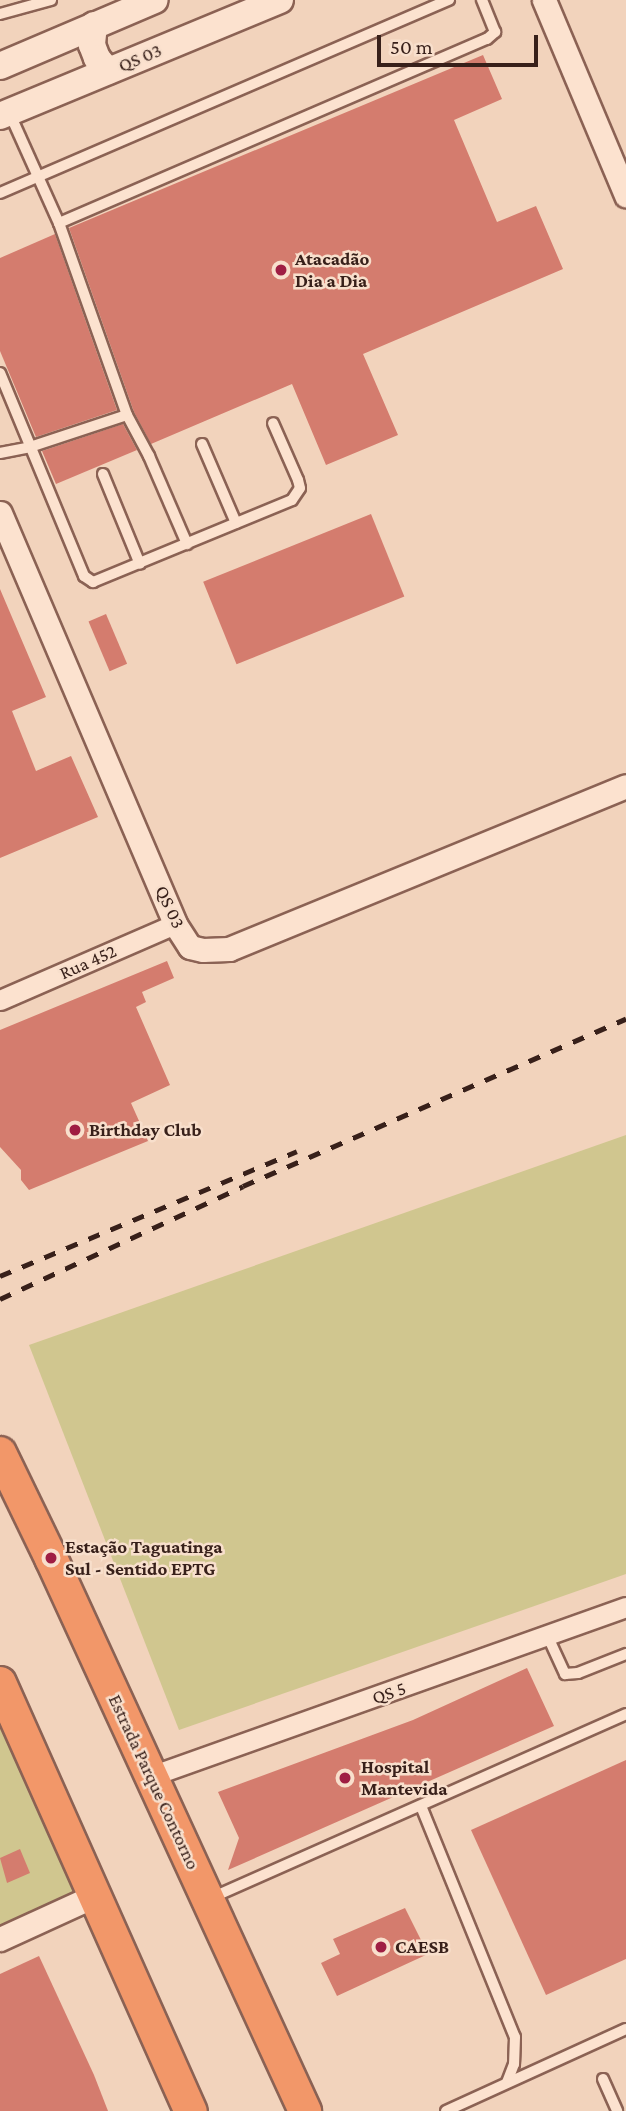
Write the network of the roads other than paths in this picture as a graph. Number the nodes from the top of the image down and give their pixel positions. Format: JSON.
{"nodes":[{"id":1,"x":51,"y":0,"type":"edge"},
{"id":2,"x":155,"y":0,"type":"edge"},
{"id":3,"x":280,"y":0,"type":"edge"},
{"id":4,"x":449,"y":0,"type":"edge"},
{"id":5,"x":482,"y":0,"type":"edge"},
{"id":6,"x":544,"y":0,"type":"edge"},
{"id":7,"x":0,"y":14,"type":"edge"},
{"id":8,"x":94,"y":25,"type":"junction"},
{"id":9,"x":0,"y":66,"type":"edge"},
{"id":10,"x":108,"y":71,"type":"junction"},
{"id":11,"x":4,"y":114,"type":"edge"},
{"id":12,"x":37,"y":177,"type":"junction"},
{"id":13,"x":0,"y":193,"type":"edge"},
{"id":14,"x":626,"y":195,"type":"edge"},
{"id":15,"x":59,"y":223,"type":"junction"},
{"id":16,"x":0,"y":373,"type":"edge"},
{"id":17,"x":127,"y":415,"type":"junction"},
{"id":18,"x":272,"y":423,"type":"dead end"},
{"id":19,"x":202,"y":444,"type":"dead end"},
{"id":20,"x":30,"y":447,"type":"junction"},
{"id":21,"x":0,"y":453,"type":"edge"},
{"id":22,"x":103,"y":474,"type":"dead end"},
{"id":23,"x":0,"y":513,"type":"edge"},
{"id":24,"x":236,"y":523,"type":"junction"},
{"id":25,"x":187,"y":544,"type":"junction"},
{"id":26,"x":141,"y":564,"type":"junction"},
{"id":27,"x":626,"y":786,"type":"edge"},
{"id":28,"x":175,"y":924,"type":"junction"},
{"id":29,"x":0,"y":1000,"type":"edge"},
{"id":30,"x":0,"y":1454,"type":"edge"},
{"id":31,"x":626,"y":1607,"type":"edge"},
{"id":32,"x":548,"y":1637,"type":"junction"},
{"id":33,"x":626,"y":1654,"type":"edge"},
{"id":34,"x":0,"y":1683,"type":"edge"},
{"id":35,"x":626,"y":1714,"type":"edge"},
{"id":36,"x":151,"y":1776,"type":"junction"},
{"id":37,"x":421,"y":1806,"type":"junction"},
{"id":38,"x":96,"y":1895,"type":"junction"},
{"id":39,"x":209,"y":1899,"type":"junction"},
{"id":40,"x":0,"y":1938,"type":"edge"},
{"id":41,"x":626,"y":2029,"type":"edge"},
{"id":42,"x":603,"y":2079,"type":"dead end"},
{"id":43,"x":507,"y":2082,"type":"junction"},
{"id":44,"x":191,"y":2111,"type":"edge"},
{"id":45,"x":305,"y":2111,"type":"edge"},
{"id":46,"x":446,"y":2111,"type":"edge"},
{"id":47,"x":617,"y":2111,"type":"edge"}],
"edges":[{"from":1,"to":7,"type":"lane"},
{"from":2,"to":8,"type":"main road"},
{"from":3,"to":10,"type":"main road","name":"QS 03"},
{"from":4,"to":12,"type":"lane"},
{"from":5,"to":15,"type":"lane"},
{"from":6,"to":14,"type":"street"},
{"from":8,"to":9,"type":"main road"},
{"from":8,"to":10,"type":"main road"},
{"from":10,"to":11,"type":"main road","name":"QS 03"},
{"from":11,"to":12,"type":"lane"},
{"from":12,"to":13,"type":"lane"},
{"from":12,"to":15,"type":"lane"},
{"from":15,"to":17,"type":"lane"},
{"from":16,"to":20,"type":"lane"},
{"from":17,"to":20,"type":"lane"},
{"from":17,"to":25,"type":"lane"},
{"from":18,"to":24,"type":"lane"},
{"from":19,"to":24,"type":"lane"},
{"from":20,"to":21,"type":"lane"},
{"from":20,"to":26,"type":"lane"},
{"from":22,"to":26,"type":"lane"},
{"from":23,"to":28,"type":"street","name":"QS 03"},
{"from":24,"to":25,"type":"lane"},
{"from":25,"to":26,"type":"lane"},
{"from":27,"to":28,"type":"street","name":"QS 03"},
{"from":28,"to":29,"type":"street","name":"Rua 452"},
{"from":30,"to":36,"type":"highway","name":"Estrada Parque Contorno"},
{"from":31,"to":32,"type":"street","name":"QS 5"},
{"from":32,"to":33,"type":"lane"},
{"from":32,"to":36,"type":"street","name":"QS 5"},
{"from":34,"to":38,"type":"highway"},
{"from":35,"to":37,"type":"lane"},
{"from":36,"to":39,"type":"highway","name":"Estrada Parque Contorno"},
{"from":37,"to":39,"type":"lane"},
{"from":37,"to":43,"type":"lane"},
{"from":38,"to":40,"type":"street"},
{"from":38,"to":44,"type":"highway"},
{"from":39,"to":45,"type":"highway","name":"Estrada Parque Contorno"},
{"from":41,"to":43,"type":"lane"},
{"from":42,"to":47,"type":"lane"},
{"from":43,"to":46,"type":"lane"}]}
